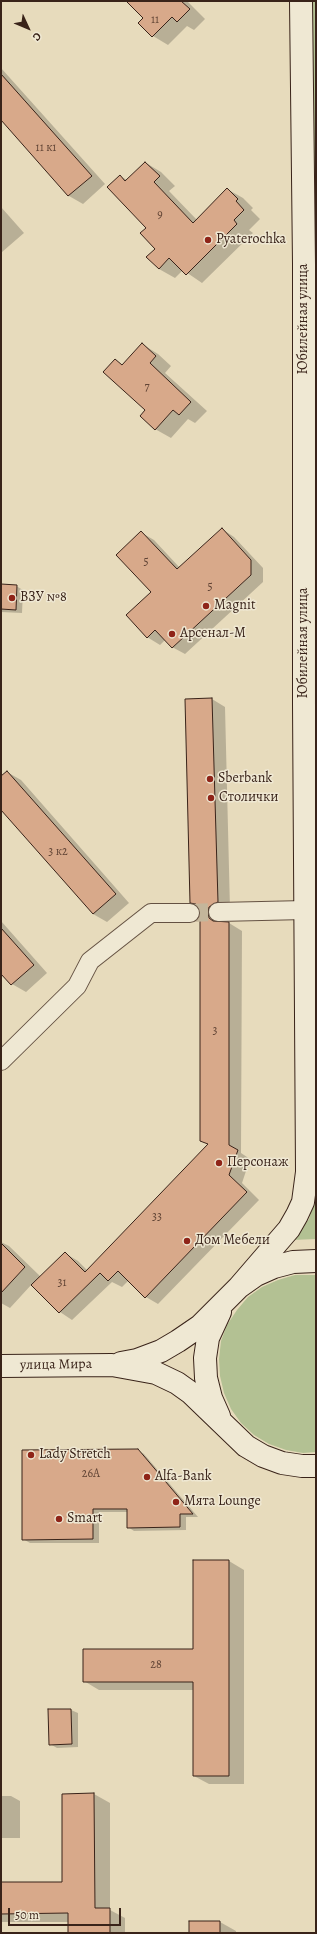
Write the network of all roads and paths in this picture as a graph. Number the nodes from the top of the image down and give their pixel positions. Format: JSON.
{"nodes":[{"id":1,"x":301,"y":1,"type":"edge"},
{"id":2,"x":305,"y":910,"type":"junction"},
{"id":3,"x":218,"y":912,"type":"tunnel mouth"},
{"id":4,"x":190,"y":913,"type":"tunnel mouth"},
{"id":5,"x":1,"y":1061,"type":"edge"},
{"id":6,"x":316,"y":1261,"type":"edge"},
{"id":7,"x":232,"y":1295,"type":"junction"},
{"id":8,"x":112,"y":1365,"type":"junction"},
{"id":9,"x":1,"y":1366,"type":"edge"},
{"id":10,"x":231,"y":1432,"type":"junction"},
{"id":11,"x":316,"y":1466,"type":"edge"}],
"edges":[{"from":1,"to":2,"type":"main road","name":"Юбилейная улица"},
{"from":2,"to":3,"type":"street"},
{"from":2,"to":7,"type":"main road","name":"Юбилейная улица"},
{"from":4,"to":5,"type":"street"},
{"from":6,"to":7,"type":"main road","name":"улица Мира"},
{"from":7,"to":8,"type":"main road","name":"улица Мира"},
{"from":7,"to":10,"type":"main road","name":"улица Мира"},
{"from":8,"to":9,"type":"main road","name":"улица Мира"},
{"from":8,"to":10,"type":"main road","name":"улица Мира"},
{"from":10,"to":11,"type":"main road","name":"улица Мира"}]}
